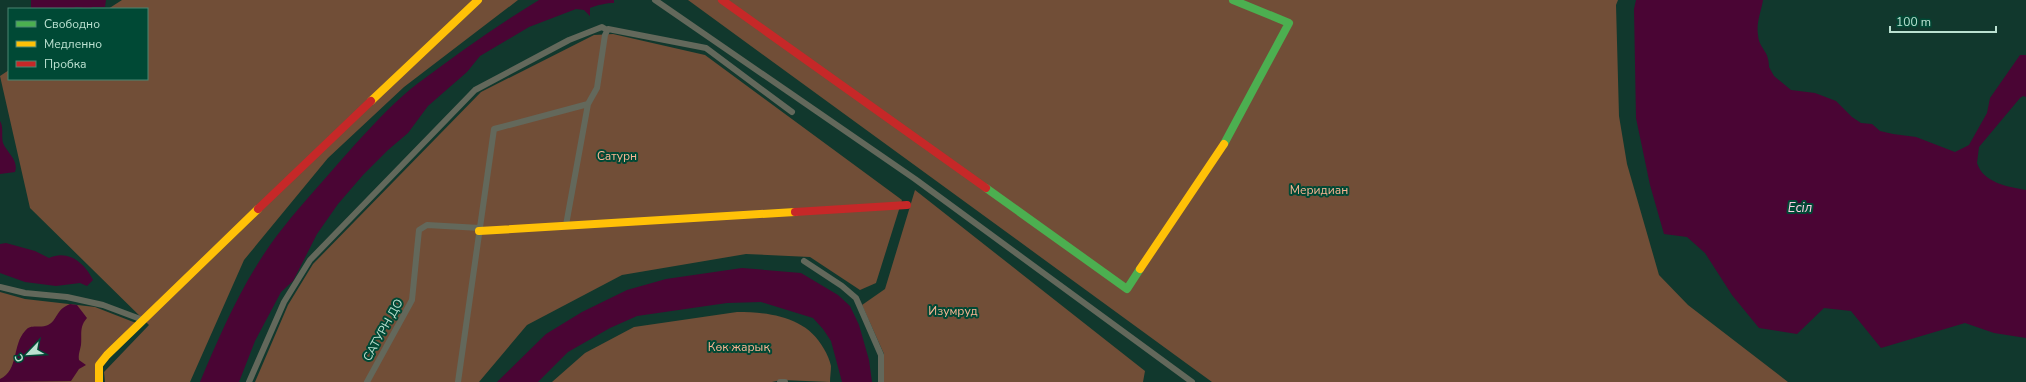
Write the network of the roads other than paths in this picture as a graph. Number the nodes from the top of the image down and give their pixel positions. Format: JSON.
{"nodes":[{"id":1,"x":478,"y":0,"type":"edge"},
{"id":2,"x":722,"y":0,"type":"edge"},
{"id":3,"x":1233,"y":0,"type":"edge"},
{"id":4,"x":659,"y":1,"type":"edge"},
{"id":5,"x":607,"y":30,"type":"junction"},
{"id":6,"x":588,"y":104,"type":"junction"},
{"id":7,"x":792,"y":112,"type":"dead end"},
{"id":8,"x":907,"y":205,"type":"dead end"},
{"id":9,"x":566,"y":226,"type":"junction"},
{"id":10,"x":480,"y":230,"type":"junction"},
{"id":11,"x":804,"y":261,"type":"dead end"},
{"id":12,"x":0,"y":287,"type":"edge"},
{"id":13,"x":143,"y":320,"type":"junction"},
{"id":14,"x":99,"y":382,"type":"edge"},
{"id":15,"x":249,"y":382,"type":"edge"},
{"id":16,"x":367,"y":382,"type":"edge"},
{"id":17,"x":458,"y":382,"type":"edge"},
{"id":18,"x":780,"y":382,"type":"edge"},
{"id":19,"x":785,"y":382,"type":"edge"},
{"id":20,"x":881,"y":382,"type":"edge"},
{"id":21,"x":1192,"y":382,"type":"edge"}],
"edges":[{"from":1,"to":13,"type":"street"},
{"from":2,"to":3,"type":"street"},
{"from":4,"to":21,"type":"street"},
{"from":5,"to":6,"type":"street"},
{"from":5,"to":7,"type":"street"},
{"from":5,"to":15,"type":"street"},
{"from":6,"to":9,"type":"street"},
{"from":6,"to":10,"type":"street"},
{"from":8,"to":9,"type":"street"},
{"from":9,"to":10,"type":"street"},
{"from":10,"to":16,"type":"street","name":"САТУРН ДО"},
{"from":10,"to":17,"type":"street"},
{"from":11,"to":20,"type":"street"},
{"from":12,"to":13,"type":"street"},
{"from":13,"to":14,"type":"street"},
{"from":18,"to":19,"type":"street"}]}
